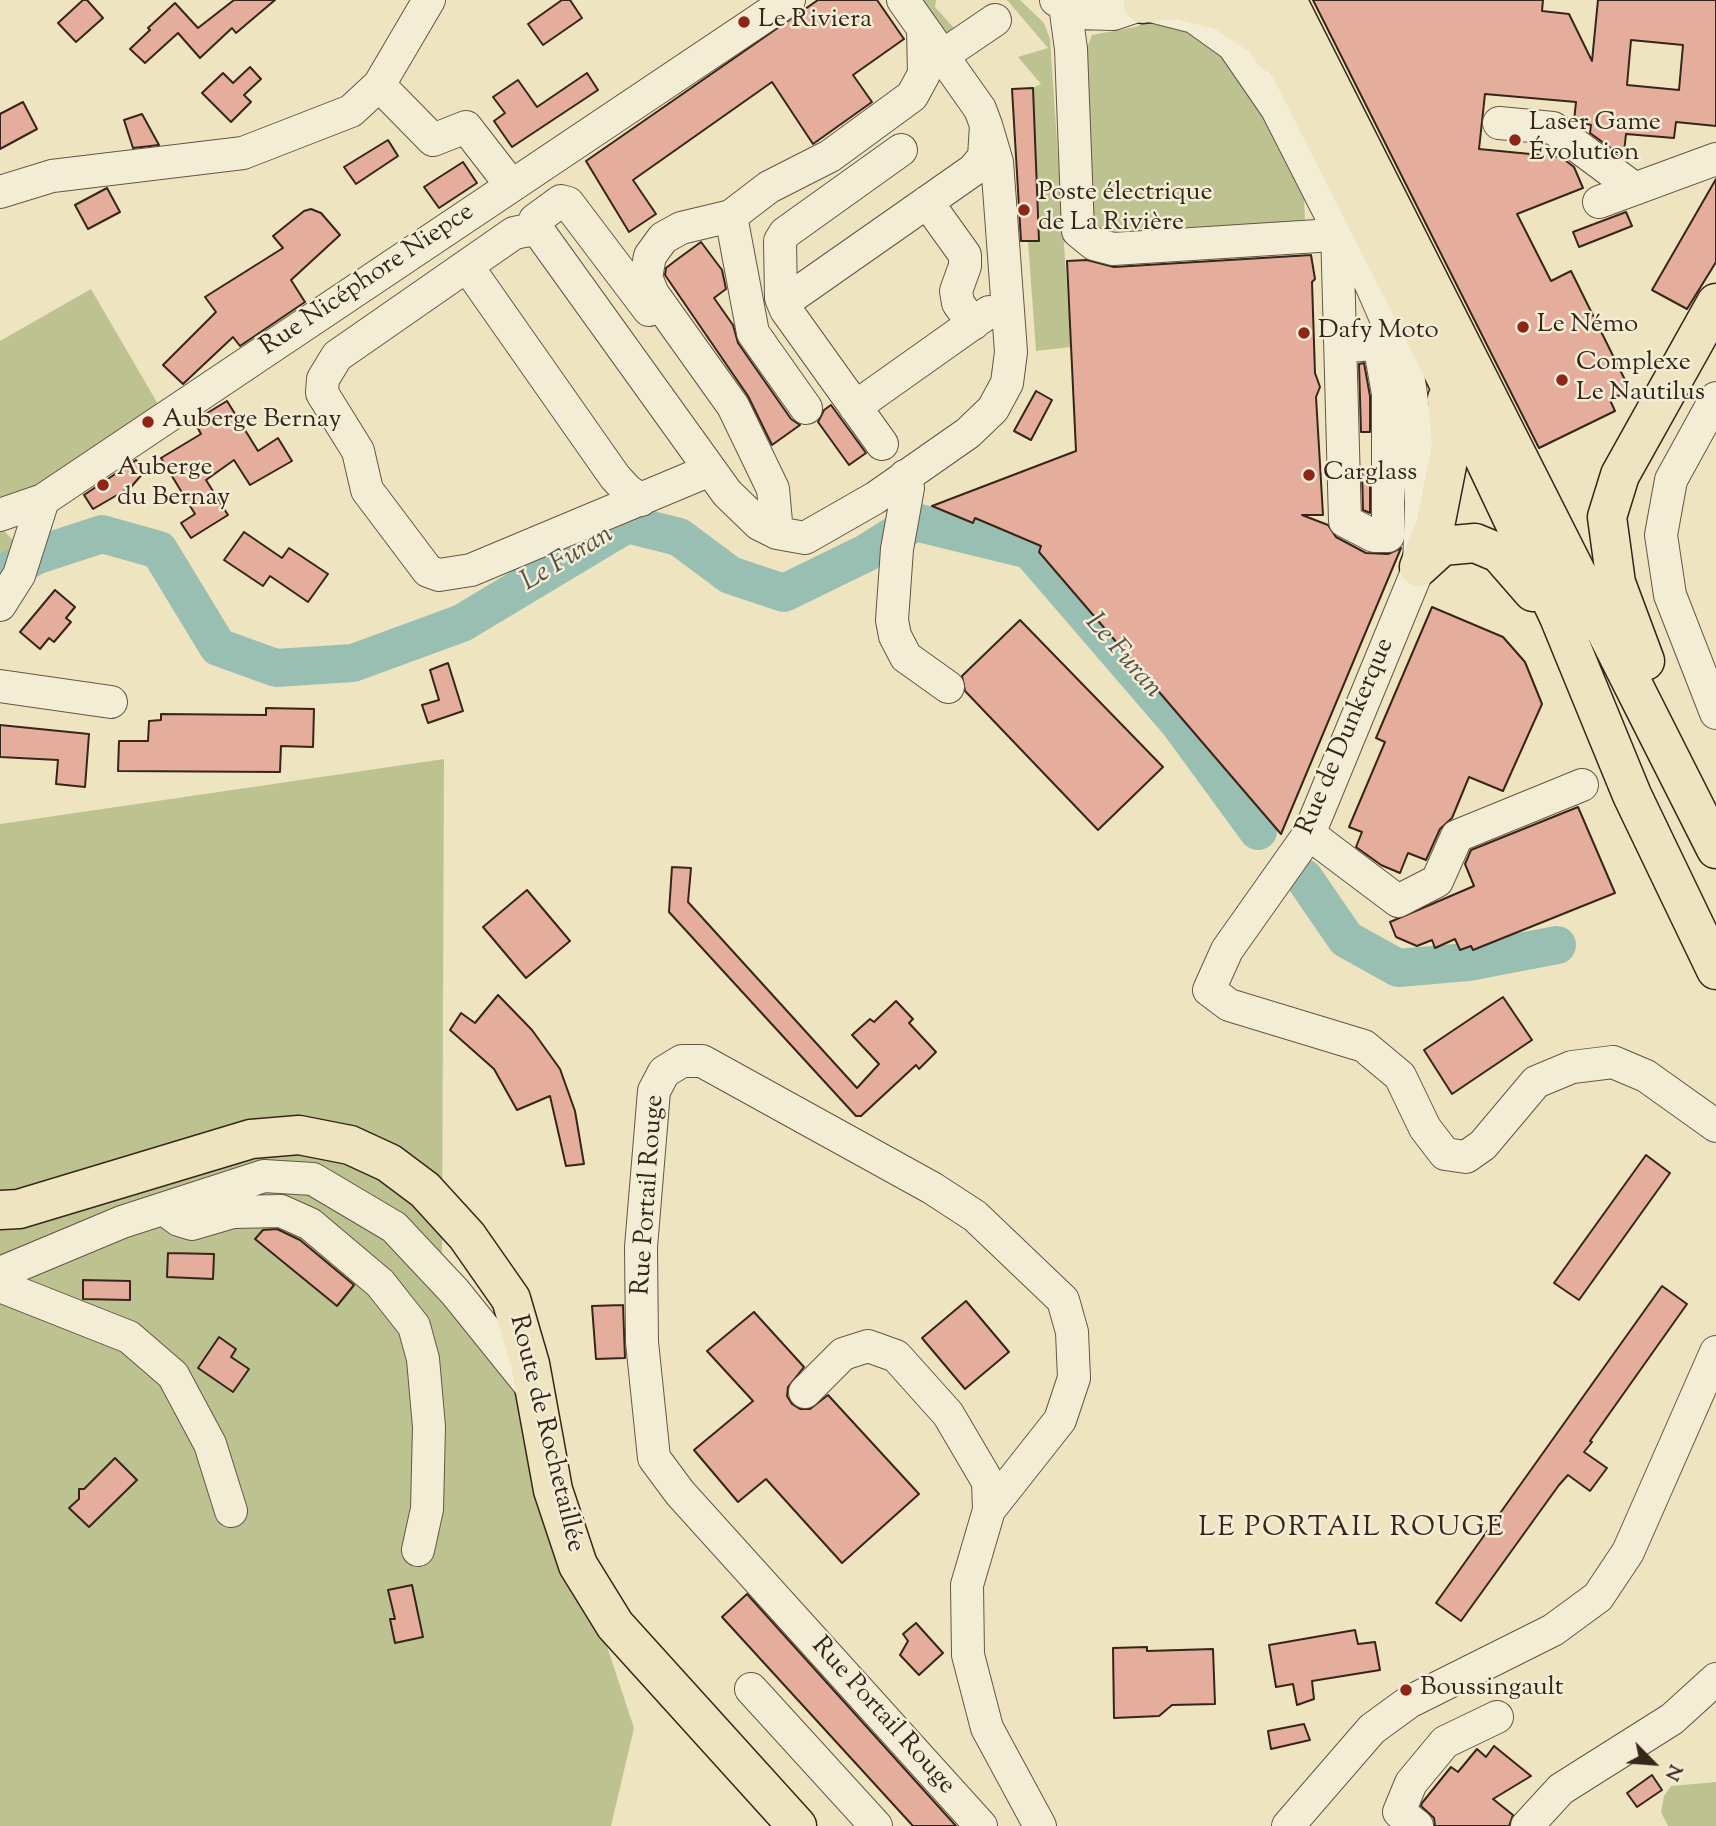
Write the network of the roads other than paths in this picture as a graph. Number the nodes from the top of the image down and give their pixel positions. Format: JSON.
{"nodes":[{"id":1,"x":429,"y":0,"type":"edge"},
{"id":2,"x":789,"y":0,"type":"edge"},
{"id":3,"x":903,"y":0,"type":"edge"},
{"id":4,"x":1287,"y":0,"type":"edge"},
{"id":5,"x":1145,"y":2,"type":"edge"},
{"id":6,"x":1061,"y":3,"type":"edge"},
{"id":7,"x":1231,"y":4,"type":"edge"},
{"id":8,"x":995,"y":20,"type":"dead end"},
{"id":9,"x":923,"y":29,"type":"junction"},
{"id":10,"x":942,"y":55,"type":"junction"},
{"id":11,"x":379,"y":85,"type":"junction"},
{"id":12,"x":1499,"y":123,"type":"dead end"},
{"id":13,"x":986,"y":125,"type":"junction"},
{"id":14,"x":901,"y":150,"type":"dead end"},
{"id":15,"x":1716,"y":159,"type":"edge"},
{"id":16,"x":511,"y":185,"type":"junction"},
{"id":17,"x":1634,"y":189,"type":"junction"},
{"id":18,"x":0,"y":192,"type":"edge"},
{"id":19,"x":927,"y":202,"type":"junction"},
{"id":20,"x":1599,"y":202,"type":"dead end"},
{"id":21,"x":732,"y":216,"type":"junction"},
{"id":22,"x":1337,"y":227,"type":"junction"},
{"id":23,"x":534,"y":229,"type":"junction"},
{"id":24,"x":467,"y":266,"type":"junction"},
{"id":25,"x":783,"y":303,"type":"junction"},
{"id":26,"x":1716,"y":303,"type":"edge"},
{"id":27,"x":670,"y":339,"type":"dead end"},
{"id":28,"x":1340,"y":347,"type":"junction"},
{"id":29,"x":1445,"y":376,"type":"junction"},
{"id":30,"x":1716,"y":398,"type":"edge"},
{"id":31,"x":855,"y":407,"type":"junction"},
{"id":32,"x":806,"y":408,"type":"dead end"},
{"id":33,"x":882,"y":444,"type":"dead end"},
{"id":34,"x":710,"y":470,"type":"junction"},
{"id":35,"x":905,"y":489,"type":"junction"},
{"id":36,"x":43,"y":500,"type":"junction"},
{"id":37,"x":641,"y":500,"type":"junction"},
{"id":38,"x":0,"y":515,"type":"edge"},
{"id":39,"x":777,"y":533,"type":"junction"},
{"id":40,"x":1419,"y":567,"type":"junction"},
{"id":41,"x":0,"y":605,"type":"edge"},
{"id":42,"x":1559,"y":617,"type":"junction"},
{"id":43,"x":0,"y":686,"type":"edge"},
{"id":44,"x":948,"y":687,"type":"dead end"},
{"id":45,"x":111,"y":702,"type":"dead end"},
{"id":46,"x":1716,"y":713,"type":"edge"},
{"id":47,"x":1582,"y":785,"type":"dead end"},
{"id":48,"x":1309,"y":834,"type":"junction"},
{"id":49,"x":1713,"y":843,"type":"edge"},
{"id":50,"x":1716,"y":970,"type":"edge"},
{"id":51,"x":1716,"y":1126,"type":"edge"},
{"id":52,"x":164,"y":1209,"type":"junction"},
{"id":53,"x":0,"y":1210,"type":"edge"},
{"id":54,"x":0,"y":1273,"type":"edge"},
{"id":55,"x":0,"y":1286,"type":"edge"},
{"id":56,"x":1716,"y":1352,"type":"edge"},
{"id":57,"x":536,"y":1392,"type":"junction"},
{"id":58,"x":805,"y":1392,"type":"dead end"},
{"id":59,"x":989,"y":1510,"type":"junction"},
{"id":60,"x":231,"y":1511,"type":"dead end"},
{"id":61,"x":418,"y":1550,"type":"dead end"},
{"id":62,"x":1716,"y":1679,"type":"edge"},
{"id":63,"x":751,"y":1689,"type":"dead end"},
{"id":64,"x":1497,"y":1717,"type":"dead end"},
{"id":65,"x":1544,"y":1821,"type":"edge"},
{"id":66,"x":797,"y":1826,"type":"edge"},
{"id":67,"x":876,"y":1826,"type":"edge"},
{"id":68,"x":981,"y":1826,"type":"edge"},
{"id":69,"x":1040,"y":1826,"type":"edge"},
{"id":70,"x":1287,"y":1826,"type":"edge"},
{"id":71,"x":1417,"y":1826,"type":"edge"}],
"edges":[{"from":1,"to":11,"type":"street"},
{"from":2,"to":16,"type":"street","name":"Rue Nicéphore Niepce"},
{"from":3,"to":9,"type":"street"},
{"from":4,"to":49,"type":"main road"},
{"from":5,"to":6,"type":"street"},
{"from":5,"to":7,"type":"main road"},
{"from":5,"to":22,"type":"street","name":"Rue de Dunkerque"},
{"from":6,"to":22,"type":"street"},
{"from":7,"to":29,"type":"main road"},
{"from":8,"to":10,"type":"street"},
{"from":9,"to":10,"type":"street"},
{"from":9,"to":21,"type":"street"},
{"from":10,"to":13,"type":"street"},
{"from":11,"to":16,"type":"street"},
{"from":11,"to":18,"type":"street"},
{"from":12,"to":17,"type":"street"},
{"from":13,"to":19,"type":"street"},
{"from":13,"to":35,"type":"street"},
{"from":14,"to":25,"type":"street"},
{"from":15,"to":17,"type":"street"},
{"from":16,"to":36,"type":"street","name":"Rue Nicéphore Niepce"},
{"from":17,"to":20,"type":"street"},
{"from":19,"to":25,"type":"street"},
{"from":19,"to":31,"type":"street"},
{"from":21,"to":32,"type":"street"},
{"from":21,"to":39,"type":"street"},
{"from":22,"to":28,"type":"street"},
{"from":22,"to":40,"type":"street","name":"Rue de Dunkerque"},
{"from":23,"to":24,"type":"street"},
{"from":23,"to":27,"type":"street"},
{"from":23,"to":34,"type":"street"},
{"from":24,"to":37,"type":"street"},
{"from":24,"to":37,"type":"street"},
{"from":25,"to":31,"type":"street"},
{"from":26,"to":49,"type":"main road"},
{"from":28,"to":28,"type":"street"},
{"from":29,"to":40,"type":"main road"},
{"from":29,"to":42,"type":"main road"},
{"from":30,"to":46,"type":"street"},
{"from":31,"to":33,"type":"street"},
{"from":34,"to":37,"type":"street"},
{"from":34,"to":39,"type":"street"},
{"from":35,"to":39,"type":"street"},
{"from":35,"to":44,"type":"street"},
{"from":36,"to":38,"type":"street","name":"Rue Nicéphore Niepce"},
{"from":36,"to":41,"type":"street"},
{"from":40,"to":42,"type":"main road"},
{"from":40,"to":48,"type":"street","name":"Rue de Dunkerque"},
{"from":42,"to":50,"type":"main road"},
{"from":43,"to":45,"type":"street"},
{"from":47,"to":48,"type":"street"},
{"from":48,"to":51,"type":"street","name":"Rue de Dunkerque"},
{"from":52,"to":54,"type":"street"},
{"from":52,"to":57,"type":"street"},
{"from":52,"to":61,"type":"street"},
{"from":53,"to":57,"type":"main road","name":"Route de Rochetaillée"},
{"from":55,"to":60,"type":"street"},
{"from":56,"to":70,"type":"street"},
{"from":57,"to":66,"type":"main road","name":"Route de Rochetaillée"},
{"from":58,"to":59,"type":"street","name":"Rue Portail Rouge"},
{"from":59,"to":68,"type":"street","name":"Rue Portail Rouge"},
{"from":59,"to":69,"type":"street","name":"Rue Portail Rouge"},
{"from":62,"to":65,"type":"street"},
{"from":63,"to":67,"type":"street"},
{"from":64,"to":71,"type":"street"}]}
